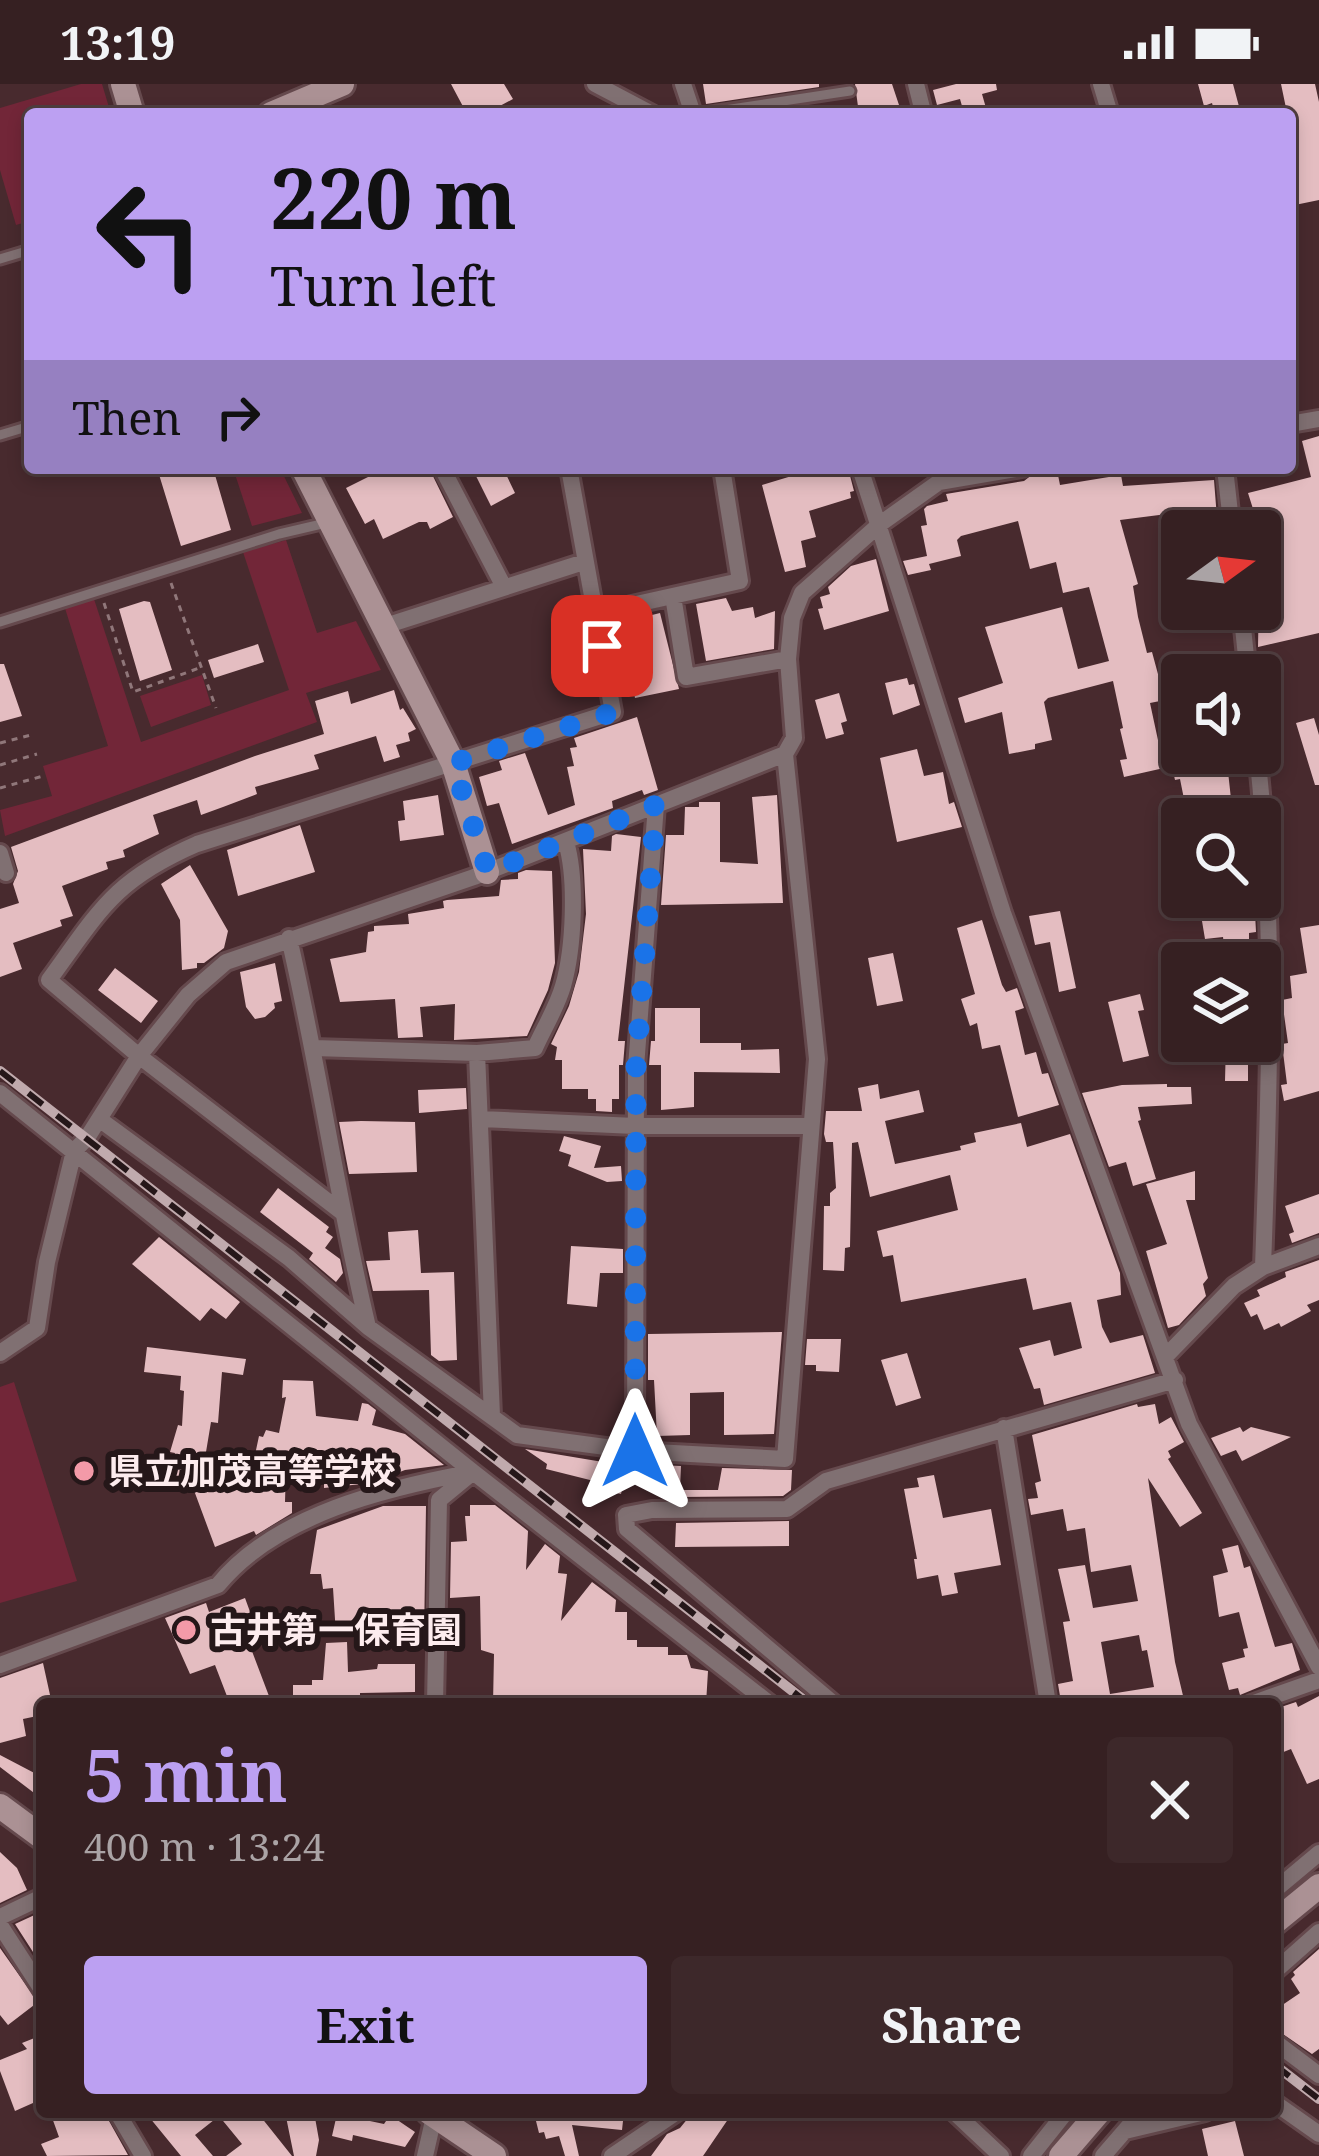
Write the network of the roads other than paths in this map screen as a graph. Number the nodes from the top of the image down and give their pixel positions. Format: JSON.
{"nodes":[{"id":1,"x":342,"y":84,"type":"edge"},
{"id":2,"x":595,"y":84,"type":"edge"},
{"id":3,"x":916,"y":84,"type":"edge"},
{"id":4,"x":850,"y":91,"type":"dead end"},
{"id":5,"x":285,"y":108,"type":"edge"},
{"id":6,"x":641,"y":108,"type":"edge"},
{"id":7,"x":735,"y":108,"type":"edge"},
{"id":8,"x":922,"y":108,"type":"dead end"},
{"id":9,"x":306,"y":474,"type":"edge"},
{"id":10,"x":445,"y":474,"type":"edge"},
{"id":11,"x":572,"y":474,"type":"edge"},
{"id":12,"x":723,"y":474,"type":"edge"},
{"id":13,"x":862,"y":474,"type":"edge"},
{"id":14,"x":986,"y":474,"type":"edge"},
{"id":15,"x":1226,"y":474,"type":"edge"},
{"id":16,"x":1230,"y":510,"type":"edge"},
{"id":17,"x":331,"y":521,"type":"junction"},
{"id":18,"x":880,"y":524,"type":"junction"},
{"id":19,"x":584,"y":562,"type":"junction"},
{"id":20,"x":504,"y":587,"type":"junction"},
{"id":21,"x":673,"y":596,"type":"junction"},
{"id":22,"x":596,"y":613,"type":"junction"},
{"id":23,"x":0,"y":622,"type":"edge"},
{"id":24,"x":385,"y":626,"type":"junction"},
{"id":25,"x":788,"y":659,"type":"junction"},
{"id":26,"x":784,"y":754,"type":"junction"},
{"id":27,"x":453,"y":763,"type":"junction"},
{"id":28,"x":1259,"y":774,"type":"edge"},
{"id":29,"x":656,"y":805,"type":"junction"},
{"id":30,"x":566,"y":842,"type":"junction"},
{"id":31,"x":0,"y":853,"type":"edge"},
{"id":32,"x":488,"y":872,"type":"junction"},
{"id":33,"x":6,"y":873,"type":"dead end"},
{"id":34,"x":289,"y":938,"type":"junction"},
{"id":35,"x":314,"y":1048,"type":"junction"},
{"id":36,"x":478,"y":1053,"type":"junction"},
{"id":37,"x":139,"y":1056,"type":"junction"},
{"id":38,"x":0,"y":1093,"type":"edge"},
{"id":39,"x":99,"y":1119,"type":"junction"},
{"id":40,"x":481,"y":1119,"type":"junction"},
{"id":41,"x":635,"y":1126,"type":"junction"},
{"id":42,"x":812,"y":1126,"type":"junction"},
{"id":43,"x":74,"y":1151,"type":"junction"},
{"id":44,"x":343,"y":1213,"type":"junction"},
{"id":45,"x":1319,"y":1246,"type":"edge"},
{"id":46,"x":1263,"y":1267,"type":"junction"},
{"id":47,"x":368,"y":1327,"type":"junction"},
{"id":48,"x":0,"y":1353,"type":"edge"},
{"id":49,"x":1166,"y":1355,"type":"junction"},
{"id":50,"x":1174,"y":1380,"type":"junction"},
{"id":51,"x":492,"y":1416,"type":"junction"},
{"id":52,"x":1004,"y":1428,"type":"junction"},
{"id":53,"x":635,"y":1451,"type":"junction"},
{"id":54,"x":473,"y":1472,"type":"junction"},
{"id":55,"x":0,"y":1666,"type":"edge"},
{"id":56,"x":1319,"y":1667,"type":"edge"},
{"id":57,"x":1319,"y":1680,"type":"edge"},
{"id":58,"x":435,"y":1698,"type":"edge"},
{"id":59,"x":762,"y":1698,"type":"edge"},
{"id":60,"x":827,"y":1698,"type":"edge"},
{"id":61,"x":1047,"y":1698,"type":"edge"},
{"id":62,"x":1268,"y":1698,"type":"edge"},
{"id":63,"x":0,"y":1806,"type":"edge"},
{"id":64,"x":36,"y":1833,"type":"edge"},
{"id":65,"x":1319,"y":1853,"type":"edge"},
{"id":66,"x":1281,"y":1885,"type":"edge"},
{"id":67,"x":1319,"y":1886,"type":"edge"},
{"id":68,"x":36,"y":1900,"type":"edge"},
{"id":69,"x":1281,"y":1917,"type":"edge"},
{"id":70,"x":0,"y":1921,"type":"edge"},
{"id":71,"x":1319,"y":1932,"type":"edge"},
{"id":72,"x":1281,"y":1966,"type":"edge"},
{"id":73,"x":36,"y":1980,"type":"edge"},
{"id":74,"x":1281,"y":2046,"type":"edge"},
{"id":75,"x":1318,"y":2073,"type":"edge"},
{"id":76,"x":1281,"y":2107,"type":"edge"},
{"id":77,"x":121,"y":2118,"type":"edge"},
{"id":78,"x":432,"y":2118,"type":"edge"},
{"id":79,"x":440,"y":2118,"type":"edge"},
{"id":80,"x":668,"y":2118,"type":"edge"},
{"id":81,"x":960,"y":2118,"type":"edge"},
{"id":82,"x":1061,"y":2118,"type":"edge"},
{"id":83,"x":1094,"y":2118,"type":"edge"},
{"id":84,"x":1136,"y":2118,"type":"edge"},
{"id":85,"x":1179,"y":2118,"type":"edge"},
{"id":86,"x":1124,"y":2131,"type":"junction"},
{"id":87,"x":1319,"y":2134,"type":"edge"},
{"id":88,"x":143,"y":2156,"type":"edge"},
{"id":89,"x":425,"y":2156,"type":"edge"},
{"id":90,"x":494,"y":2156,"type":"edge"},
{"id":91,"x":612,"y":2156,"type":"edge"},
{"id":92,"x":1001,"y":2156,"type":"edge"},
{"id":93,"x":1031,"y":2156,"type":"edge"},
{"id":94,"x":1061,"y":2156,"type":"edge"},
{"id":95,"x":1103,"y":2156,"type":"edge"}],
"edges":[{"from":1,"to":5,"type":"street"},
{"from":2,"to":6,"type":"street"},
{"from":3,"to":8,"type":"street"},
{"from":4,"to":7,"type":"lane"},
{"from":9,"to":17,"type":"street"},
{"from":10,"to":20,"type":"street"},
{"from":11,"to":19,"type":"street"},
{"from":12,"to":21,"type":"street"},
{"from":13,"to":18,"type":"street"},
{"from":14,"to":18,"type":"street"},
{"from":15,"to":16,"type":"street"},
{"from":17,"to":23,"type":"lane"},
{"from":17,"to":24,"type":"street"},
{"from":18,"to":25,"type":"street"},
{"from":18,"to":49,"type":"street"},
{"from":19,"to":20,"type":"street"},
{"from":19,"to":22,"type":"street"},
{"from":20,"to":24,"type":"street"},
{"from":21,"to":22,"type":"street"},
{"from":21,"to":25,"type":"street"},
{"from":22,"to":27,"type":"street"},
{"from":24,"to":27,"type":"street"},
{"from":25,"to":26,"type":"street"},
{"from":26,"to":29,"type":"street"},
{"from":26,"to":42,"type":"street"},
{"from":27,"to":32,"type":"street"},
{"from":27,"to":37,"type":"street"},
{"from":28,"to":46,"type":"street"},
{"from":29,"to":30,"type":"street"},
{"from":29,"to":41,"type":"street"},
{"from":30,"to":32,"type":"street"},
{"from":30,"to":36,"type":"street"},
{"from":31,"to":33,"type":"street"},
{"from":32,"to":34,"type":"street"},
{"from":34,"to":35,"type":"street"},
{"from":34,"to":37,"type":"street"},
{"from":35,"to":36,"type":"street"},
{"from":35,"to":44,"type":"street"},
{"from":36,"to":40,"type":"street"},
{"from":37,"to":39,"type":"street"},
{"from":37,"to":44,"type":"street"},
{"from":38,"to":43,"type":"street"},
{"from":39,"to":43,"type":"street"},
{"from":39,"to":47,"type":"street"},
{"from":40,"to":41,"type":"street"},
{"from":40,"to":51,"type":"street"},
{"from":41,"to":42,"type":"street"},
{"from":41,"to":53,"type":"street"},
{"from":42,"to":53,"type":"street"},
{"from":43,"to":48,"type":"street"},
{"from":43,"to":54,"type":"street"},
{"from":44,"to":47,"type":"street"},
{"from":45,"to":46,"type":"street"},
{"from":46,"to":49,"type":"street"},
{"from":47,"to":51,"type":"street"},
{"from":49,"to":50,"type":"street"},
{"from":50,"to":52,"type":"street"},
{"from":50,"to":56,"type":"street"},
{"from":51,"to":53,"type":"street"},
{"from":52,"to":60,"type":"street"},
{"from":52,"to":61,"type":"street"},
{"from":54,"to":55,"type":"street"},
{"from":54,"to":58,"type":"street"},
{"from":54,"to":59,"type":"street"},
{"from":57,"to":62,"type":"street"},
{"from":63,"to":64,"type":"street"},
{"from":65,"to":66,"type":"street"},
{"from":67,"to":69,"type":"street"},
{"from":68,"to":70,"type":"street"},
{"from":70,"to":73,"type":"street"},
{"from":71,"to":72,"type":"street"},
{"from":74,"to":75,"type":"street"},
{"from":76,"to":87,"type":"street"},
{"from":77,"to":88,"type":"street"},
{"from":78,"to":89,"type":"street"},
{"from":79,"to":90,"type":"street"},
{"from":80,"to":91,"type":"street"},
{"from":81,"to":92,"type":"street"},
{"from":82,"to":93,"type":"street"},
{"from":83,"to":94,"type":"street"},
{"from":84,"to":86,"type":"street"},
{"from":85,"to":86,"type":"street"},
{"from":86,"to":95,"type":"street"}]}
